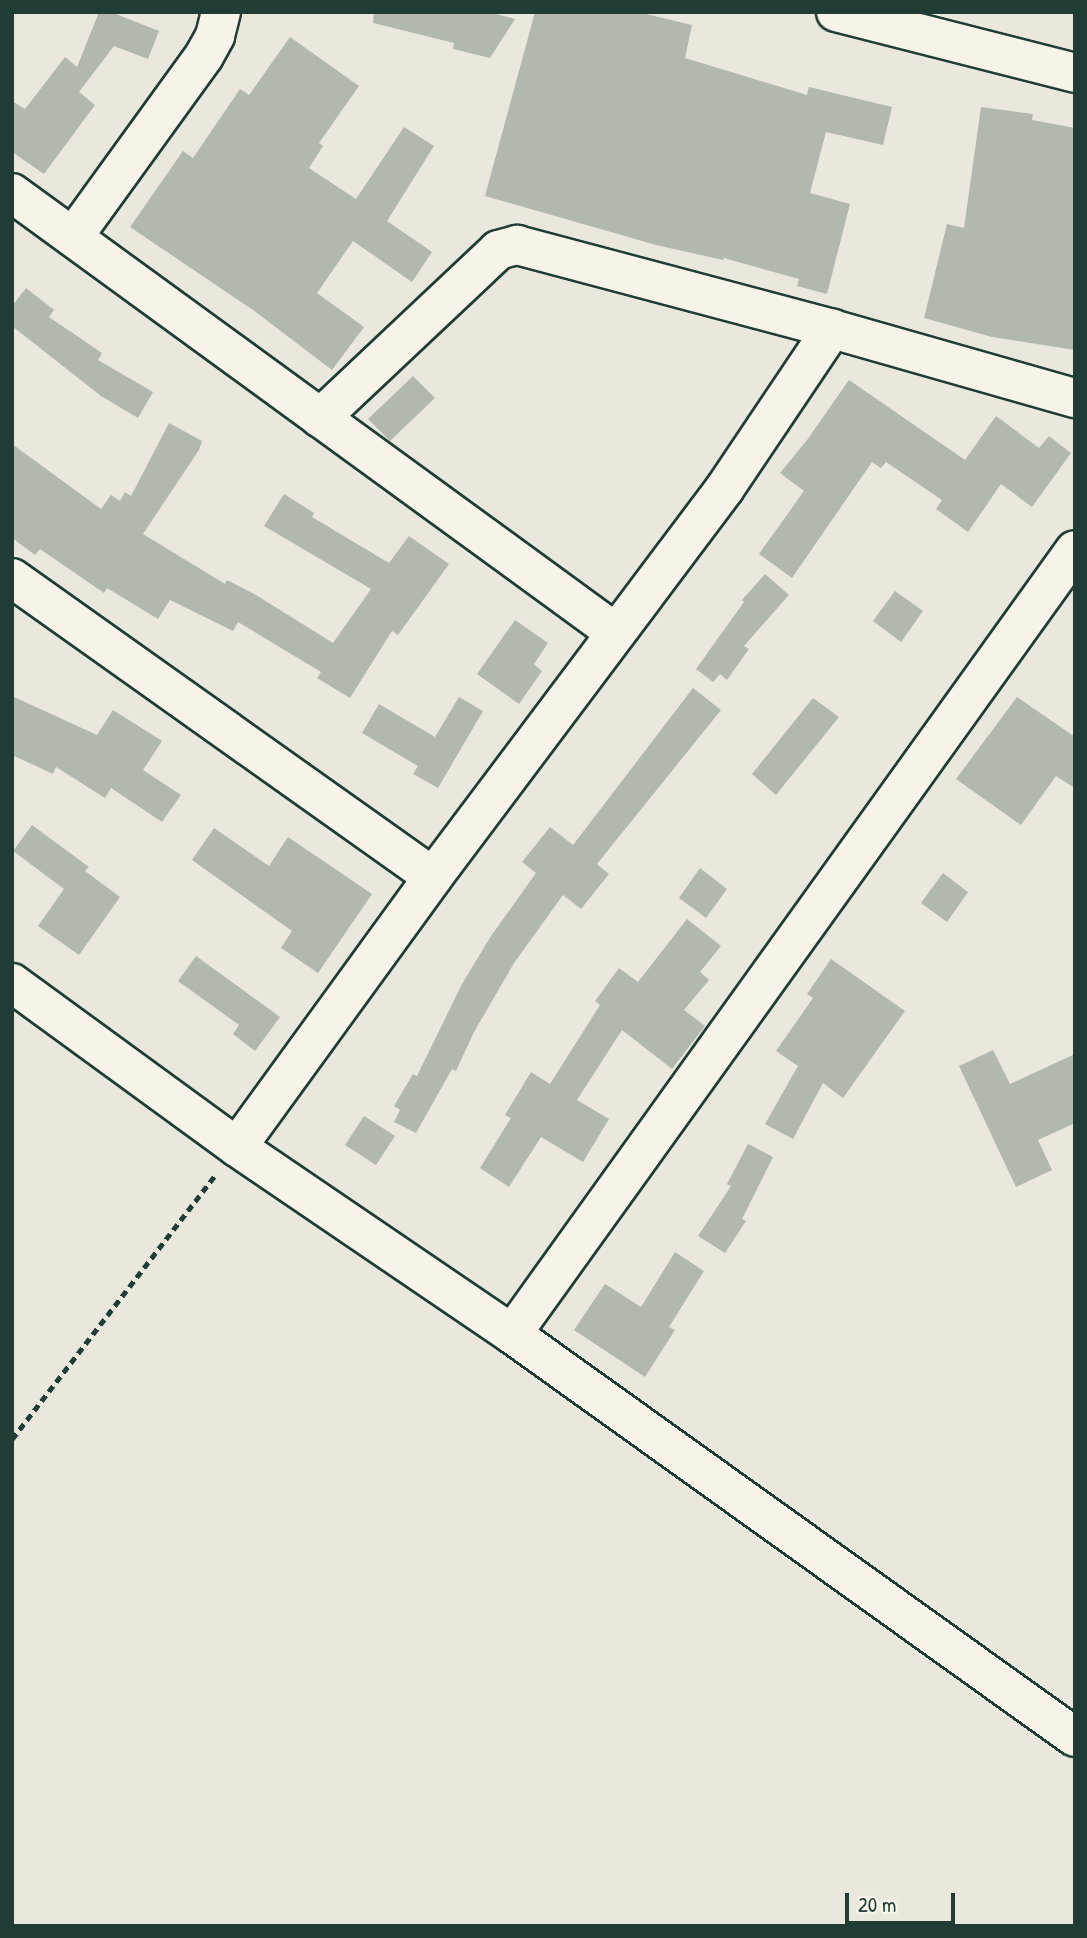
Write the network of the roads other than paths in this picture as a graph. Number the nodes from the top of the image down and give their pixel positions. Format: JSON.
{"nodes":[{"id":1,"x":221,"y":12,"type":"edge"},
{"id":2,"x":836,"y":12,"type":"edge"},
{"id":3,"x":1075,"y":73,"type":"edge"},
{"id":4,"x":12,"y":193,"type":"edge"},
{"id":5,"x":74,"y":237,"type":"junction"},
{"id":6,"x":832,"y":329,"type":"junction"},
{"id":7,"x":1075,"y":398,"type":"edge"},
{"id":8,"x":320,"y":418,"type":"junction"},
{"id":9,"x":1075,"y":550,"type":"edge"},
{"id":10,"x":12,"y":579,"type":"edge"},
{"id":11,"x":616,"y":633,"type":"junction"},
{"id":12,"x":433,"y":877,"type":"junction"},
{"id":13,"x":12,"y":983,"type":"edge"},
{"id":14,"x":237,"y":1147,"type":"junction"},
{"id":15,"x":512,"y":1334,"type":"junction"},
{"id":16,"x":1075,"y":1737,"type":"edge"}],
"edges":[{"from":1,"to":5,"type":"street"},
{"from":2,"to":3,"type":"street"},
{"from":4,"to":5,"type":"street"},
{"from":5,"to":8,"type":"street"},
{"from":6,"to":7,"type":"street"},
{"from":6,"to":8,"type":"street"},
{"from":6,"to":11,"type":"street"},
{"from":8,"to":11,"type":"street"},
{"from":9,"to":15,"type":"street"},
{"from":10,"to":12,"type":"street"},
{"from":11,"to":12,"type":"street"},
{"from":12,"to":14,"type":"street"},
{"from":13,"to":14,"type":"street"},
{"from":14,"to":15,"type":"street"},
{"from":15,"to":16,"type":"street"}]}
